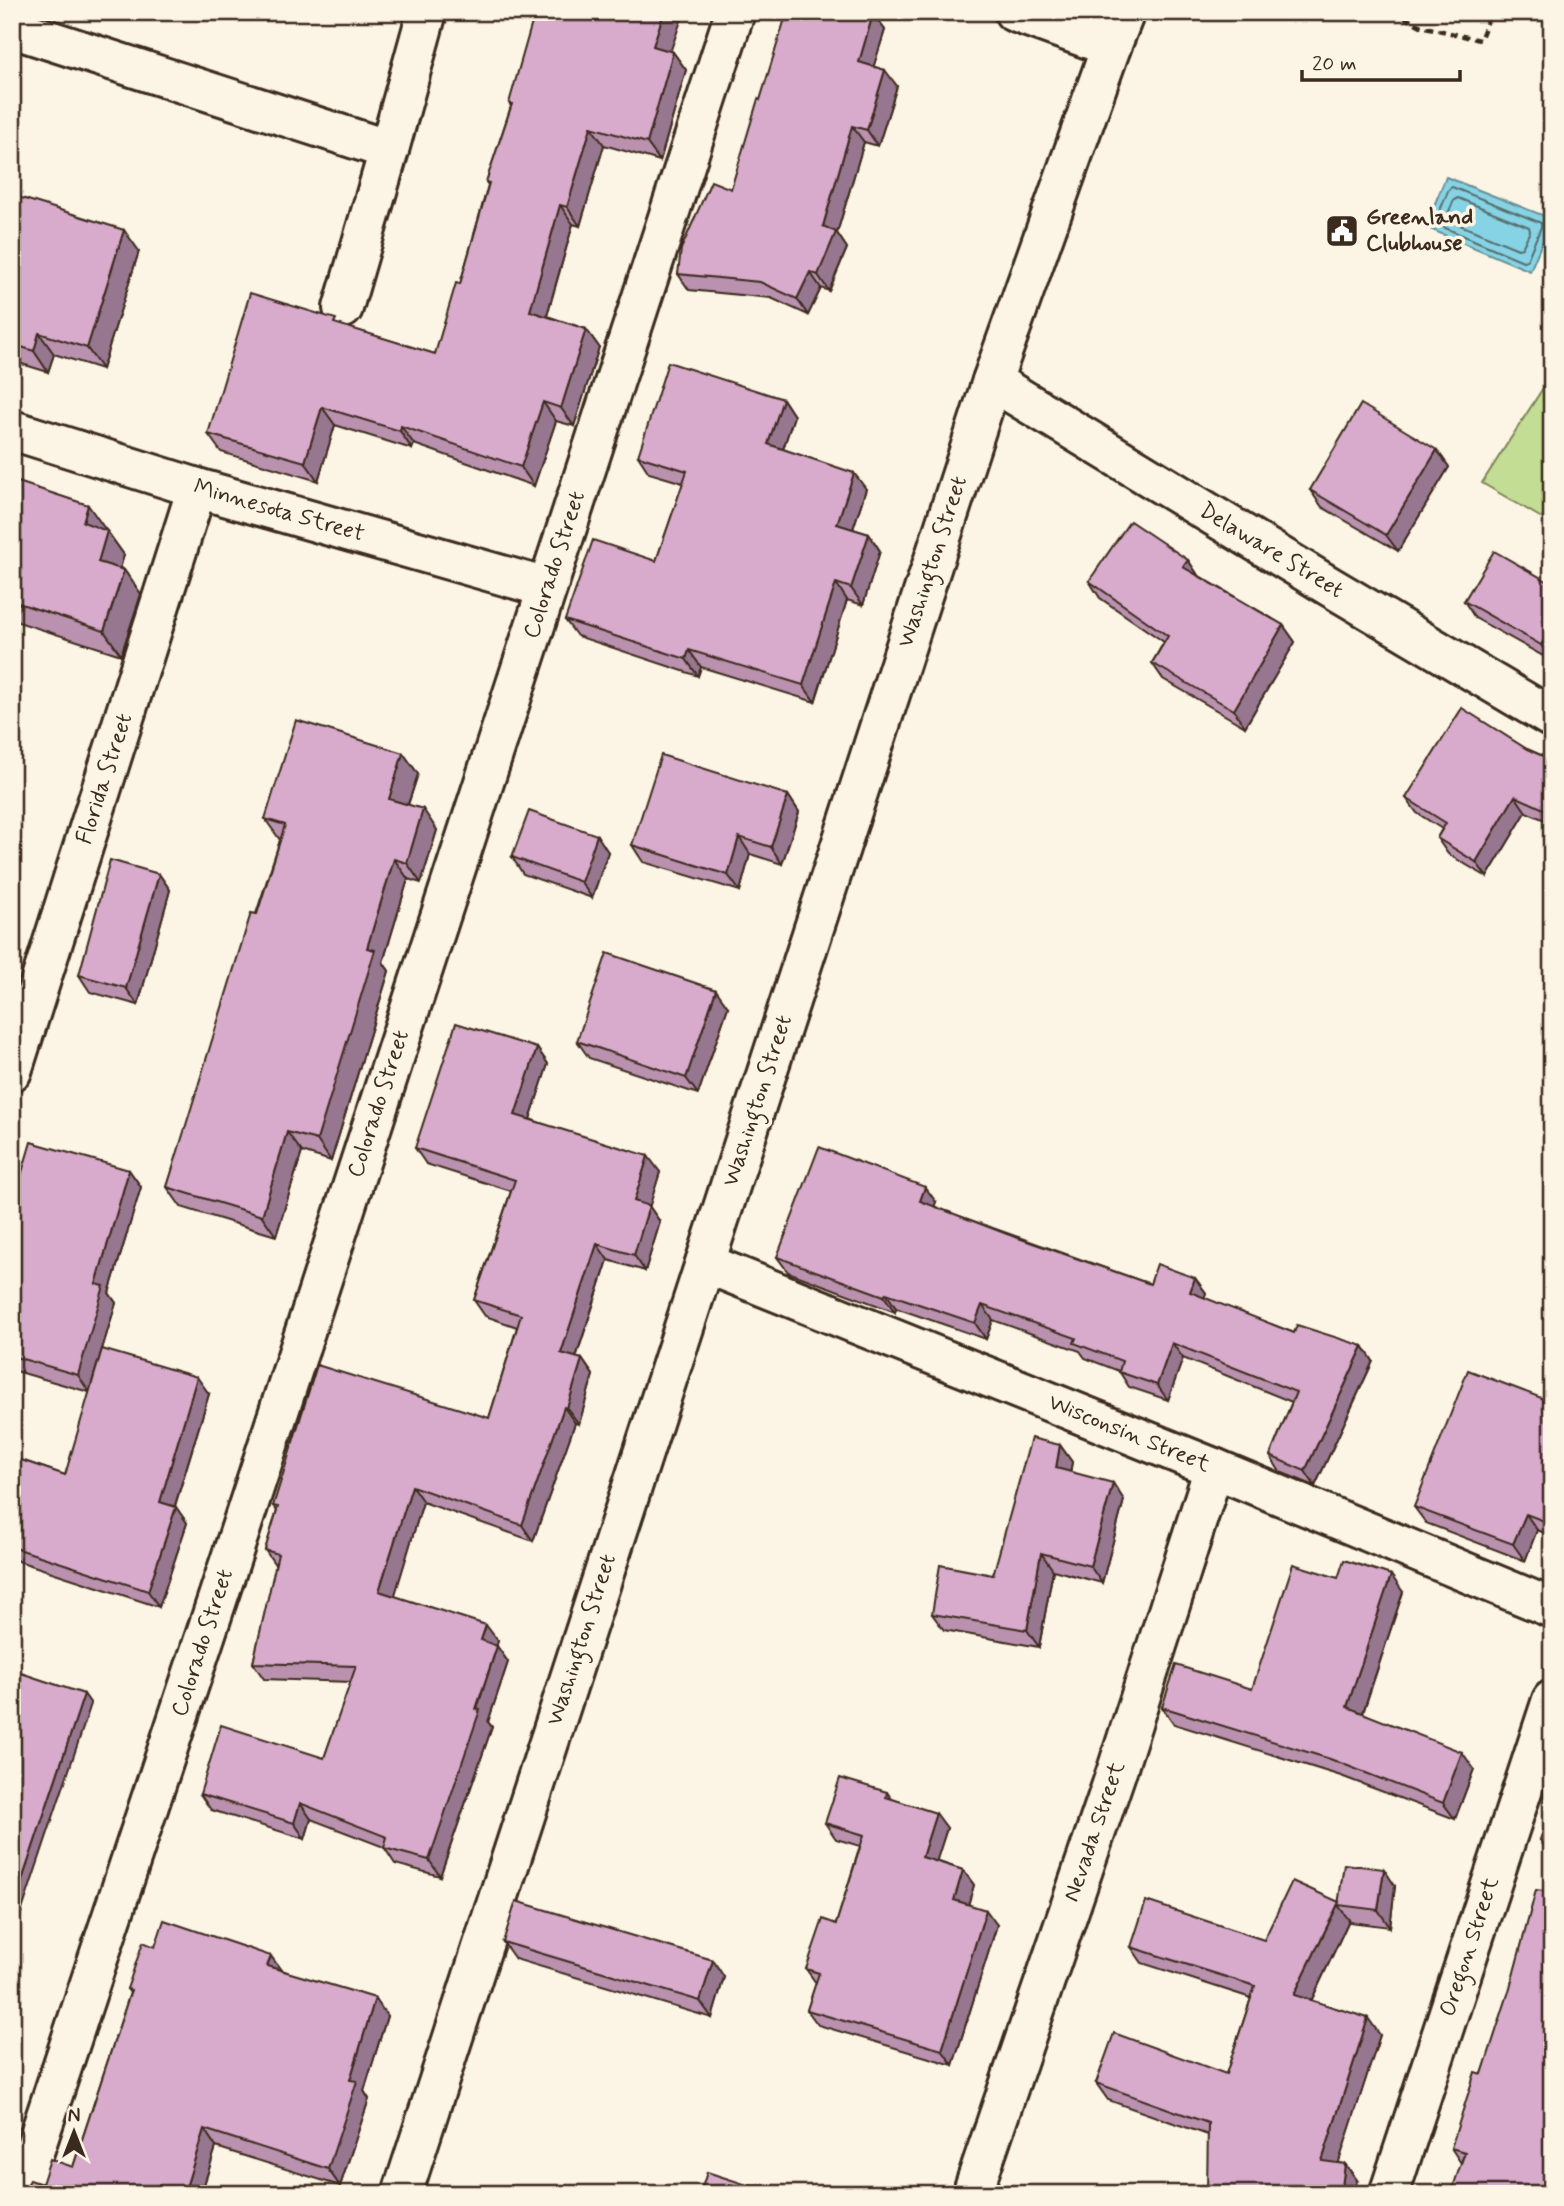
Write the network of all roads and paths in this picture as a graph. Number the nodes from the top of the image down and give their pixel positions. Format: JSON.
{"nodes":[{"id":1,"x":427,"y":12,"type":"edge"},
{"id":2,"x":735,"y":12,"type":"edge"},
{"id":3,"x":1014,"y":12,"type":"edge"},
{"id":4,"x":1125,"y":12,"type":"edge"},
{"id":5,"x":1394,"y":12,"type":"edge"},
{"id":6,"x":1491,"y":12,"type":"edge"},
{"id":7,"x":12,"y":28,"type":"edge"},
{"id":8,"x":1111,"y":47,"type":"junction"},
{"id":9,"x":389,"y":149,"type":"junction"},
{"id":10,"x":343,"y":308,"type":"dead end"},
{"id":11,"x":992,"y":381,"type":"junction"},
{"id":12,"x":12,"y":430,"type":"edge"},
{"id":13,"x":197,"y":488,"type":"junction"},
{"id":14,"x":547,"y":588,"type":"junction"},
{"id":15,"x":1552,"y":718,"type":"edge"},
{"id":16,"x":12,"y":1071,"type":"edge"},
{"id":17,"x":705,"y":1263,"type":"junction"},
{"id":18,"x":1214,"y":1468,"type":"junction"},
{"id":19,"x":1552,"y":1608,"type":"edge"},
{"id":20,"x":1552,"y":1700,"type":"edge"},
{"id":21,"x":20,"y":2194,"type":"edge"},
{"id":22,"x":402,"y":2194,"type":"edge"},
{"id":23,"x":972,"y":2194,"type":"edge"},
{"id":24,"x":1389,"y":2194,"type":"edge"}],
"edges":[{"from":1,"to":9,"type":"street"},
{"from":2,"to":14,"type":"street","name":"Colorado Street"},
{"from":3,"to":8,"type":"street"},
{"from":4,"to":8,"type":"street","name":"Washington Street"},
{"from":5,"to":6,"type":"path"},
{"from":7,"to":9,"type":"street"},
{"from":8,"to":11,"type":"street","name":"Washington Street"},
{"from":9,"to":10,"type":"street"},
{"from":11,"to":15,"type":"street","name":"Delaware Street"},
{"from":11,"to":17,"type":"street","name":"Washington Street"},
{"from":12,"to":13,"type":"street","name":"Minnesota Street"},
{"from":13,"to":14,"type":"street","name":"Minnesota Street"},
{"from":13,"to":16,"type":"street","name":"Florida Street"},
{"from":14,"to":21,"type":"street","name":"Colorado Street"},
{"from":17,"to":18,"type":"street","name":"Wisconsin Street"},
{"from":17,"to":22,"type":"street","name":"Washington Street"},
{"from":18,"to":19,"type":"street","name":"Wisconsin Street"},
{"from":18,"to":23,"type":"street","name":"Nevada Street"},
{"from":20,"to":24,"type":"street","name":"Oregon Street"}]}
